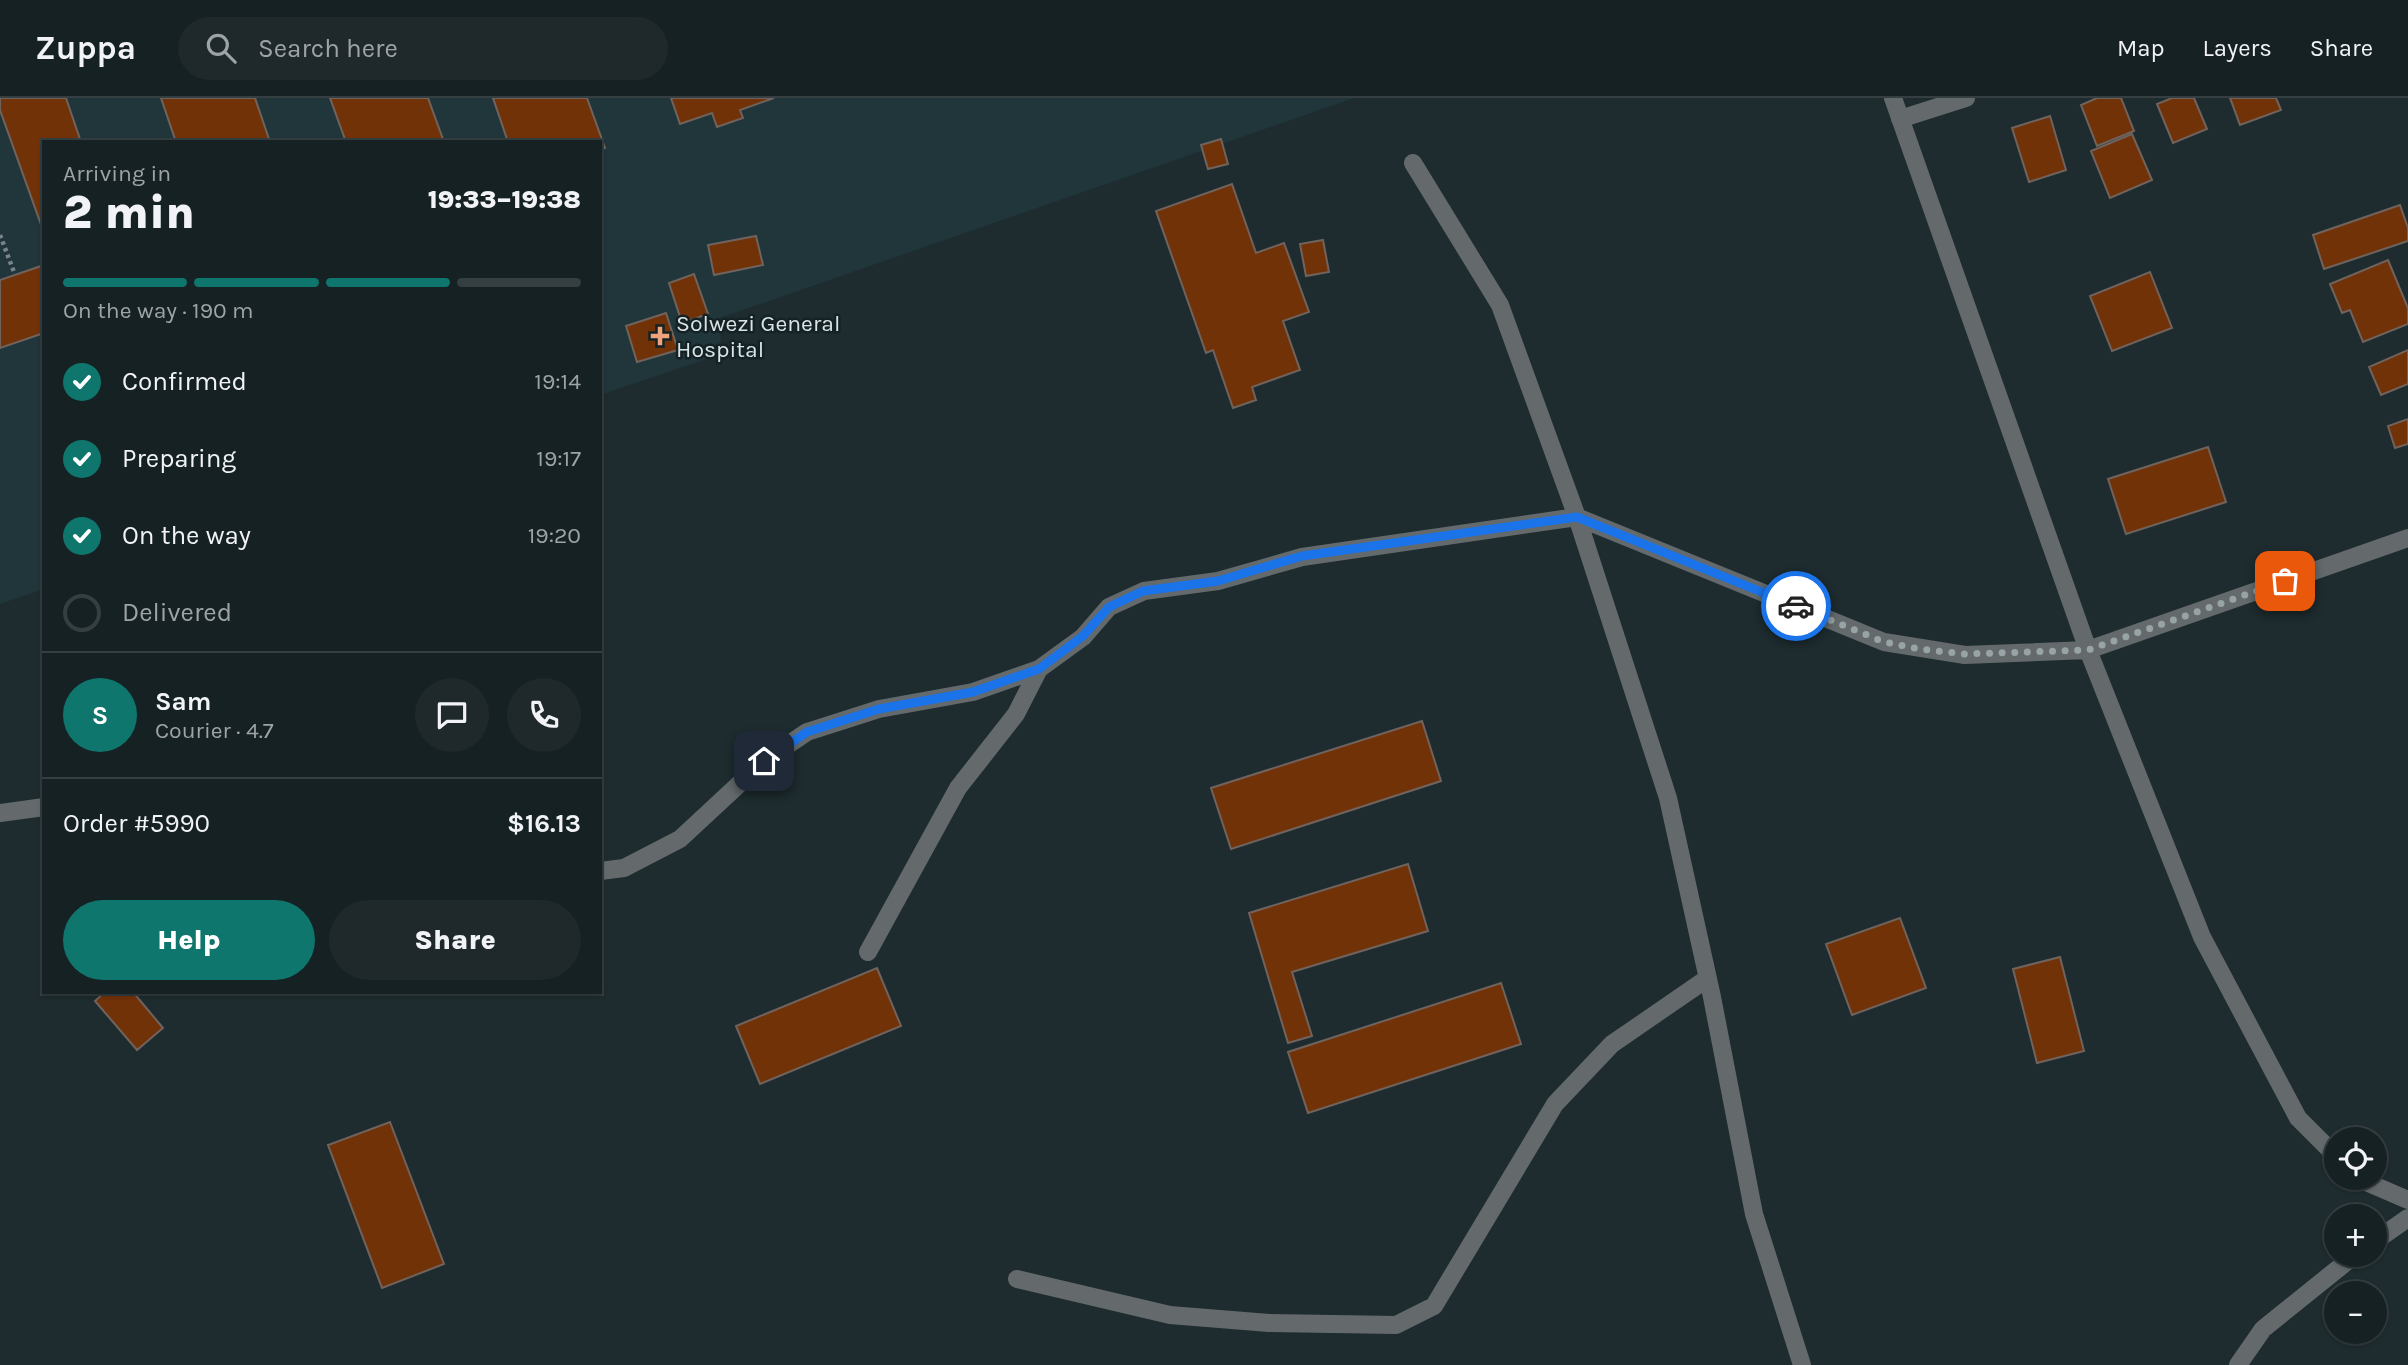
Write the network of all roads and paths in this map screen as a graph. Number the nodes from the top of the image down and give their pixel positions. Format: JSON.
{"nodes":[{"id":1,"x":1893,"y":98,"type":"edge"},
{"id":2,"x":1966,"y":98,"type":"edge"},
{"id":3,"x":1900,"y":119,"type":"junction"},
{"id":4,"x":1413,"y":163,"type":"dead end"},
{"id":5,"x":0,"y":235,"type":"edge"},
{"id":6,"x":14,"y":272,"type":"dead end"},
{"id":7,"x":1577,"y":517,"type":"junction"},
{"id":8,"x":2408,"y":538,"type":"edge"},
{"id":9,"x":2088,"y":650,"type":"junction"},
{"id":10,"x":1039,"y":669,"type":"junction"},
{"id":11,"x":42,"y":807,"type":"edge"},
{"id":12,"x":0,"y":813,"type":"edge"},
{"id":13,"x":602,"y":871,"type":"edge"},
{"id":14,"x":868,"y":952,"type":"dead end"},
{"id":15,"x":1708,"y":978,"type":"junction"},
{"id":16,"x":2324,"y":1145,"type":"edge"},
{"id":17,"x":2385,"y":1190,"type":"edge"},
{"id":18,"x":2408,"y":1200,"type":"edge"},
{"id":19,"x":2408,"y":1218,"type":"edge"},
{"id":20,"x":2387,"y":1233,"type":"edge"},
{"id":21,"x":2338,"y":1267,"type":"edge"},
{"id":22,"x":1017,"y":1279,"type":"dead end"},
{"id":23,"x":1802,"y":1365,"type":"edge"},
{"id":24,"x":2238,"y":1365,"type":"edge"}],
"edges":[{"from":1,"to":3,"type":"street"},
{"from":2,"to":3,"type":"street"},
{"from":3,"to":9,"type":"street"},
{"from":4,"to":7,"type":"street"},
{"from":5,"to":6,"type":"path"},
{"from":7,"to":9,"type":"street"},
{"from":7,"to":10,"type":"street"},
{"from":7,"to":15,"type":"street"},
{"from":8,"to":9,"type":"street"},
{"from":9,"to":16,"type":"street"},
{"from":10,"to":13,"type":"street"},
{"from":10,"to":14,"type":"street"},
{"from":11,"to":12,"type":"street"},
{"from":15,"to":22,"type":"street"},
{"from":15,"to":23,"type":"street"},
{"from":17,"to":18,"type":"street"},
{"from":19,"to":20,"type":"street"},
{"from":21,"to":24,"type":"street"}]}
